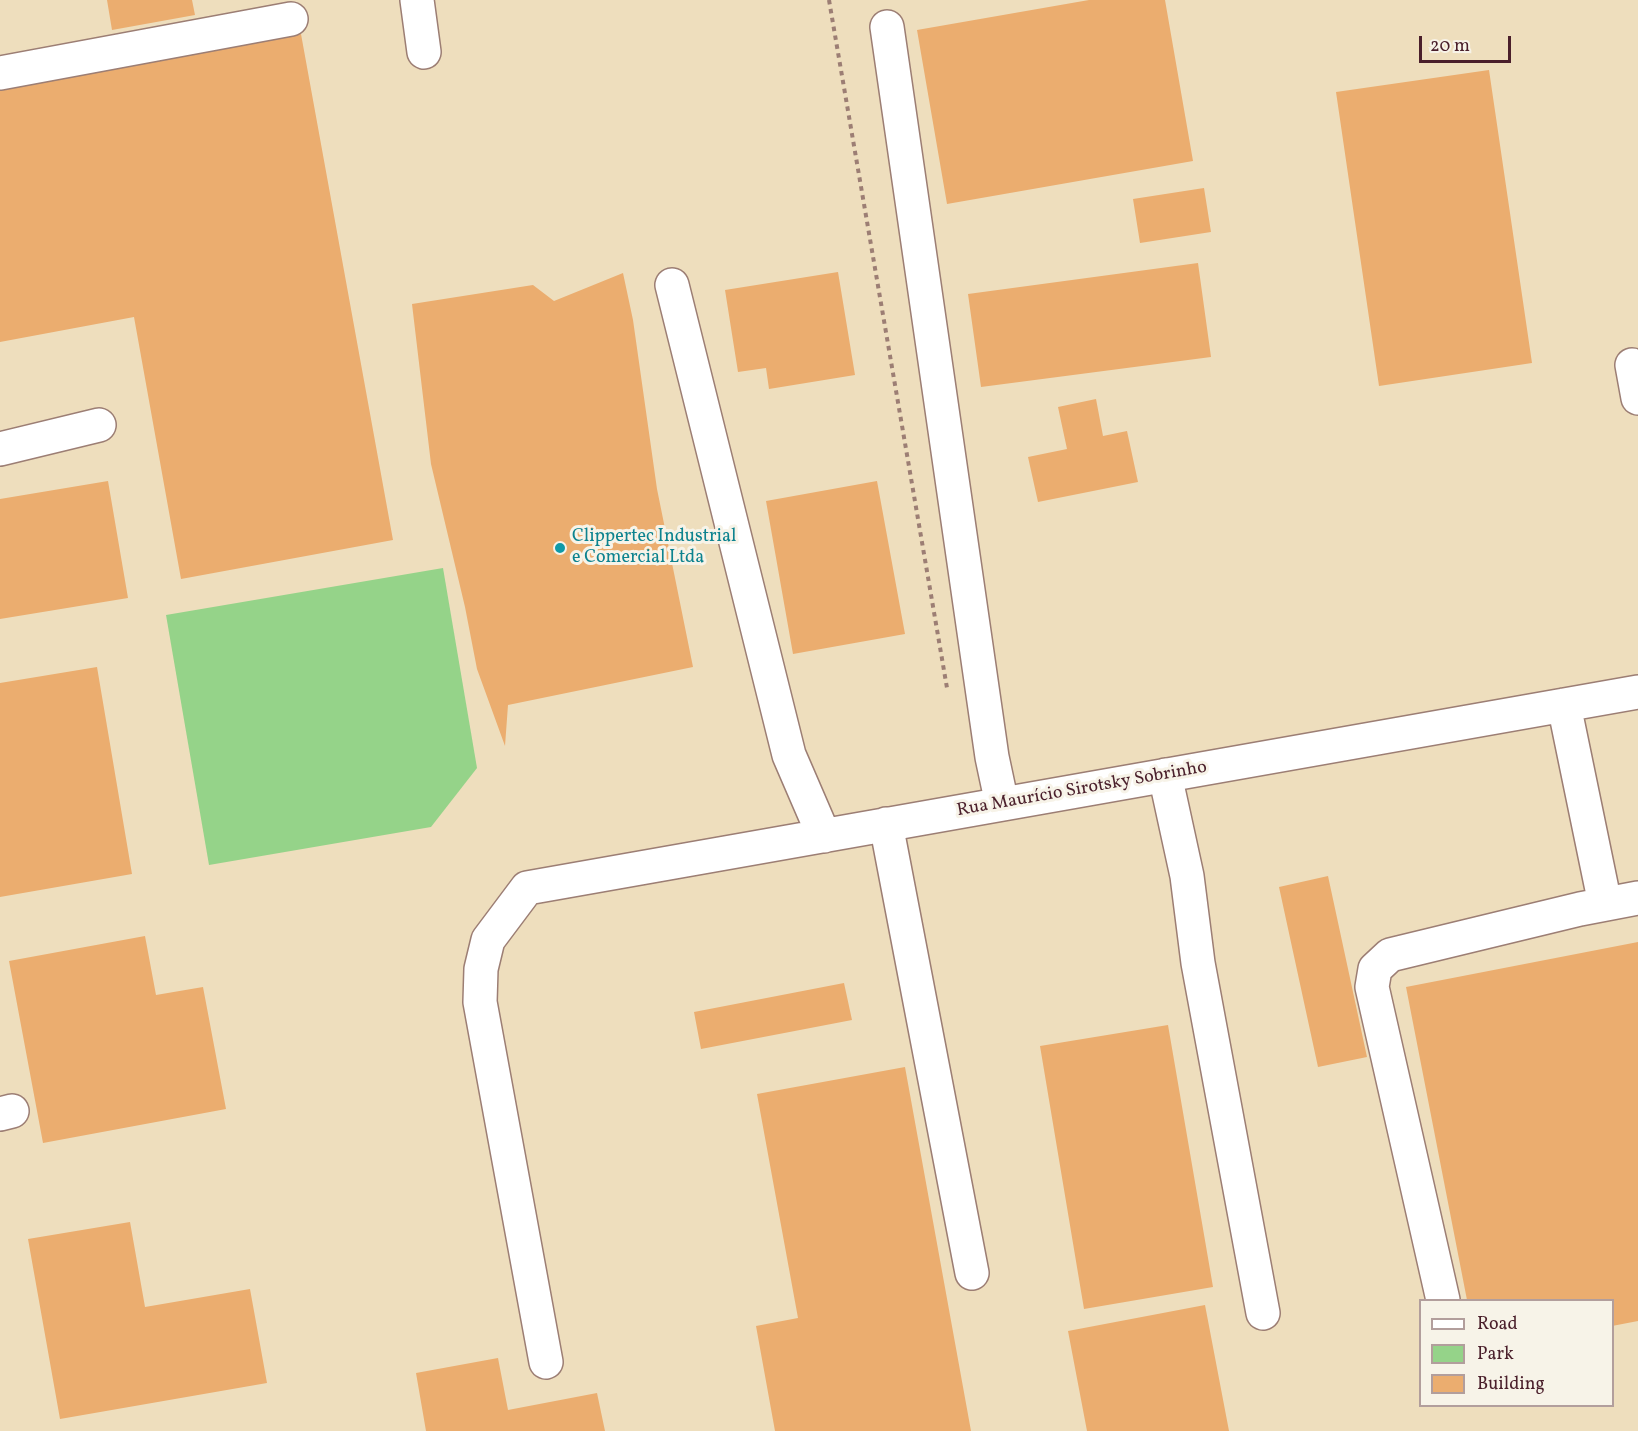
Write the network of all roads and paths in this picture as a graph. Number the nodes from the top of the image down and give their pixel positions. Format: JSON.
{"nodes":[{"id":1,"x":417,"y":0,"type":"edge"},
{"id":2,"x":829,"y":0,"type":"edge"},
{"id":3,"x":291,"y":19,"type":"dead end"},
{"id":4,"x":887,"y":27,"type":"dead end"},
{"id":5,"x":424,"y":52,"type":"dead end"},
{"id":6,"x":0,"y":73,"type":"edge"},
{"id":7,"x":672,"y":285,"type":"dead end"},
{"id":8,"x":1632,"y":365,"type":"dead end"},
{"id":9,"x":1638,"y":398,"type":"edge"},
{"id":10,"x":99,"y":425,"type":"dead end"},
{"id":11,"x":0,"y":449,"type":"edge"},
{"id":12,"x":1638,"y":692,"type":"edge"},
{"id":13,"x":948,"y":693,"type":"dead end"},
{"id":14,"x":1564,"y":705,"type":"junction"},
{"id":15,"x":1166,"y":775,"type":"junction"},
{"id":16,"x":1002,"y":804,"type":"junction"},
{"id":17,"x":886,"y":824,"type":"junction"},
{"id":18,"x":824,"y":836,"type":"junction"},
{"id":19,"x":1638,"y":898,"type":"edge"},
{"id":20,"x":1605,"y":904,"type":"junction"},
{"id":21,"x":972,"y":1272,"type":"dead end"},
{"id":22,"x":1443,"y":1299,"type":"edge"},
{"id":23,"x":1263,"y":1313,"type":"dead end"},
{"id":24,"x":546,"y":1362,"type":"dead end"}],
"edges":[{"from":1,"to":5,"type":"street"},
{"from":2,"to":13,"type":"path"},
{"from":3,"to":6,"type":"street"},
{"from":4,"to":16,"type":"street"},
{"from":7,"to":18,"type":"street"},
{"from":8,"to":9,"type":"street"},
{"from":10,"to":11,"type":"street"},
{"from":12,"to":14,"type":"street","name":"Rua Maurício Sirotsky Sobrinho"},
{"from":14,"to":15,"type":"street","name":"Rua Maurício Sirotsky Sobrinho"},
{"from":14,"to":20,"type":"street"},
{"from":15,"to":16,"type":"street","name":"Rua Maurício Sirotsky Sobrinho"},
{"from":15,"to":23,"type":"street"},
{"from":16,"to":17,"type":"street","name":"Rua Maurício Sirotsky Sobrinho"},
{"from":17,"to":18,"type":"street","name":"Rua Maurício Sirotsky Sobrinho"},
{"from":17,"to":21,"type":"street"},
{"from":18,"to":24,"type":"street","name":"Rua Maurício Sirotsky Sobrinho"},
{"from":19,"to":20,"type":"street"},
{"from":20,"to":22,"type":"street"}]}
